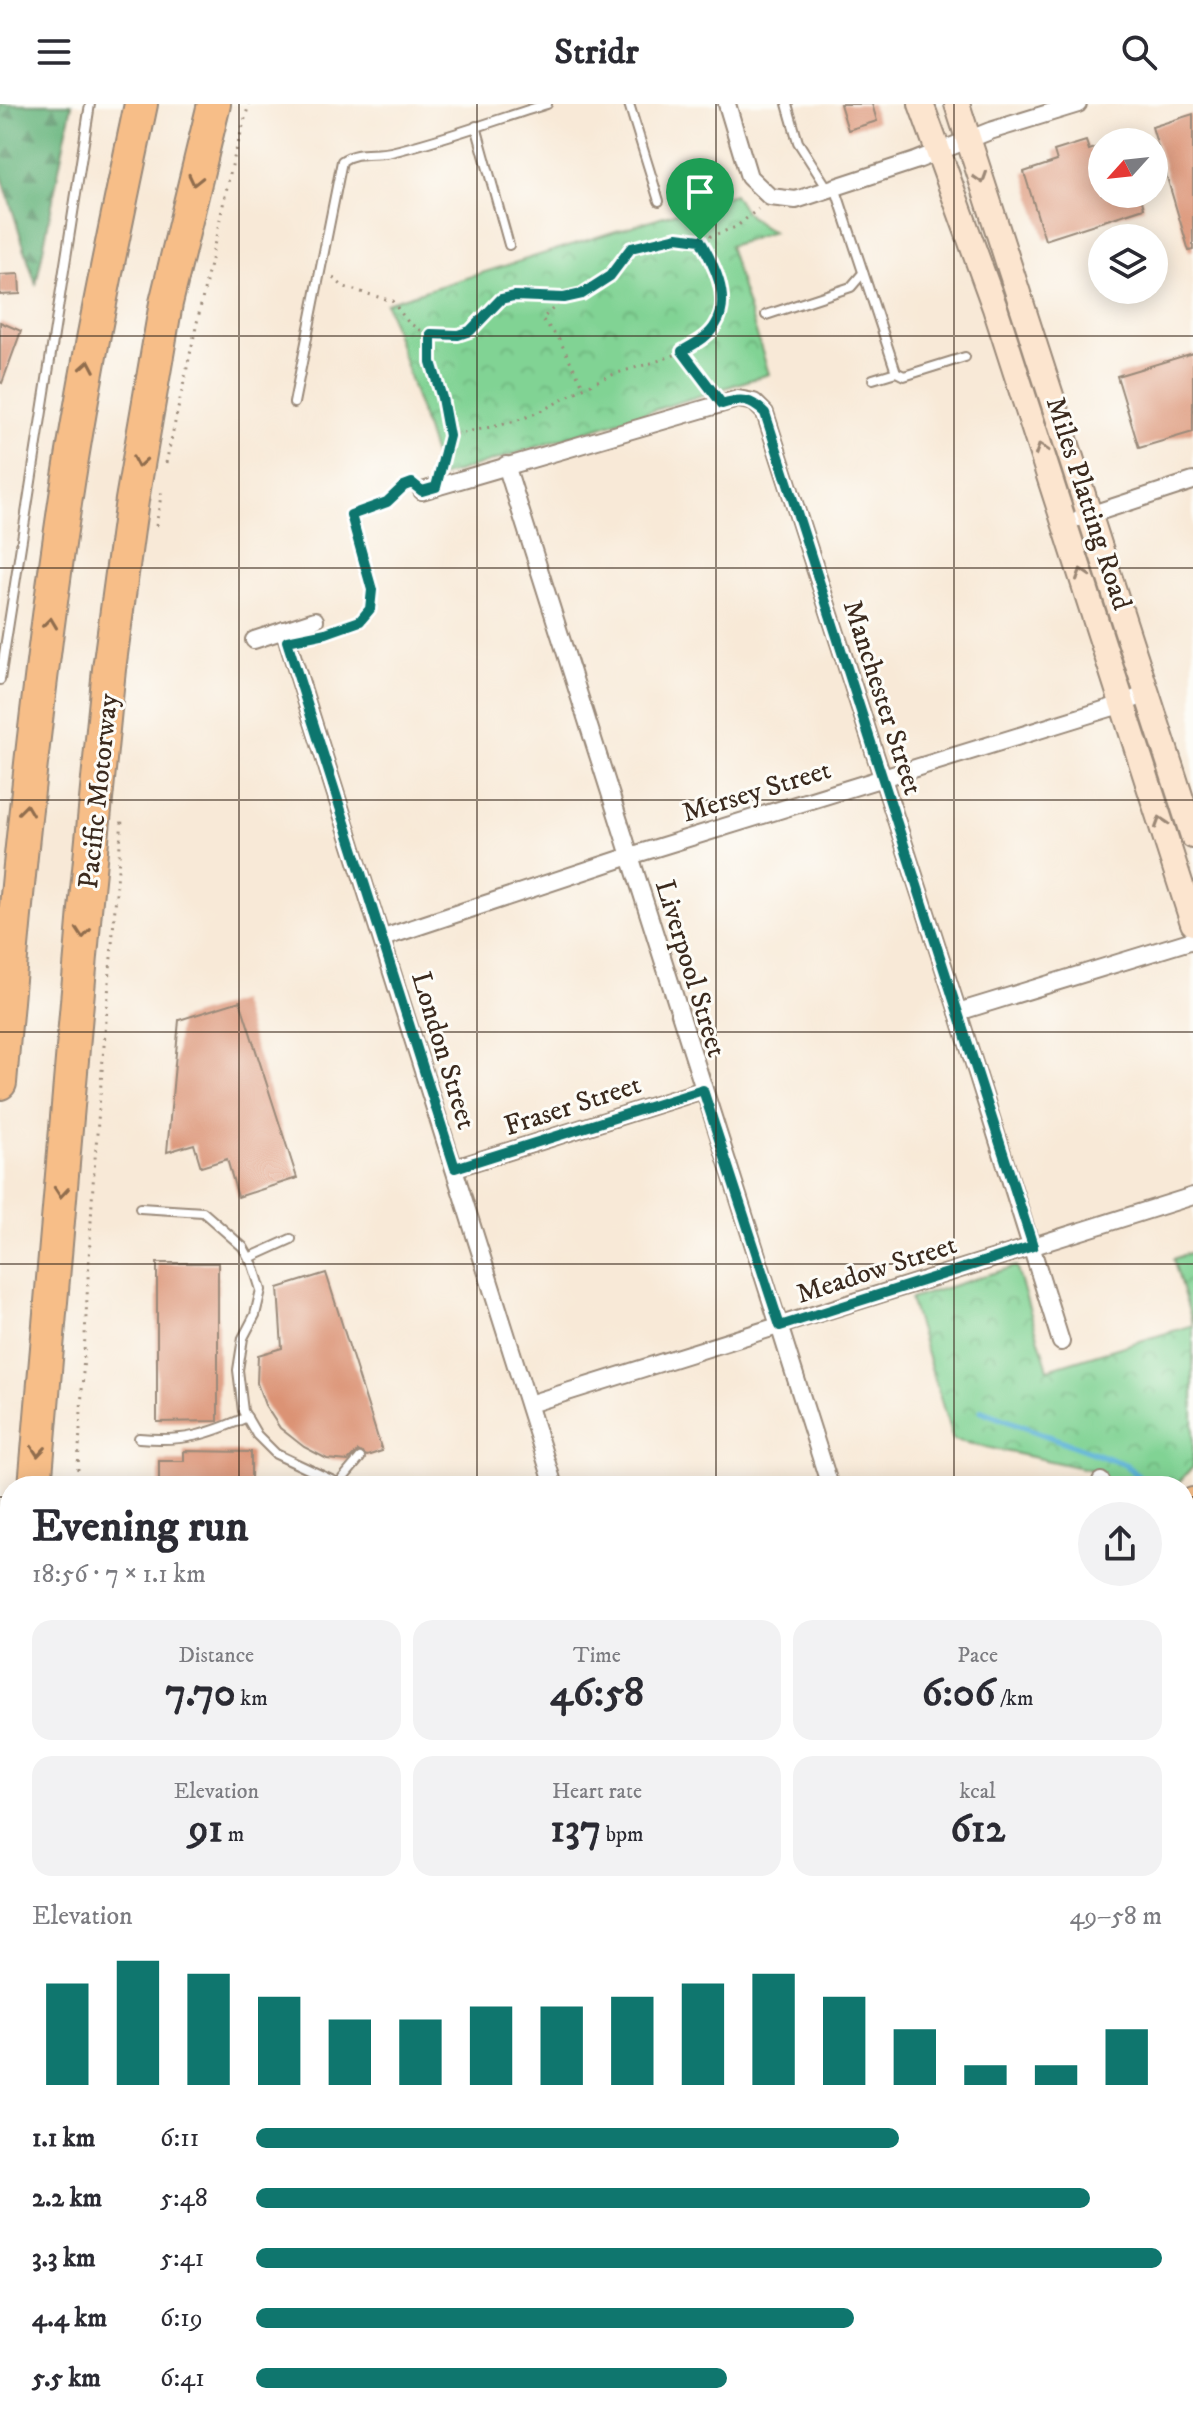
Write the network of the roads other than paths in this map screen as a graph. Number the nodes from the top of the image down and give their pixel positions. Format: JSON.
{"nodes":[{"id":1,"x":90,"y":104,"type":"edge"},
{"id":2,"x":141,"y":104,"type":"edge"},
{"id":3,"x":214,"y":104,"type":"edge"},
{"id":4,"x":547,"y":104,"type":"edge"},
{"id":5,"x":629,"y":104,"type":"edge"},
{"id":6,"x":727,"y":104,"type":"edge"},
{"id":7,"x":787,"y":104,"type":"edge"},
{"id":8,"x":921,"y":104,"type":"edge"},
{"id":9,"x":957,"y":104,"type":"edge"},
{"id":10,"x":1078,"y":104,"type":"edge"},
{"id":11,"x":476,"y":126,"type":"junction"},
{"id":12,"x":969,"y":141,"type":"junction"},
{"id":13,"x":938,"y":152,"type":"junction"},
{"id":14,"x":832,"y":189,"type":"junction"},
{"id":15,"x":659,"y":201,"type":"dead end"},
{"id":16,"x":509,"y":245,"type":"dead end"},
{"id":17,"x":863,"y":273,"type":"junction"},
{"id":18,"x":766,"y":315,"type":"dead end"},
{"id":19,"x":965,"y":357,"type":"dead end"},
{"id":20,"x":896,"y":372,"type":"junction"},
{"id":21,"x":873,"y":379,"type":"dead end"},
{"id":22,"x":294,"y":403,"type":"dead end"},
{"id":23,"x":506,"y":465,"type":"junction"},
{"id":24,"x":1193,"y":481,"type":"edge"},
{"id":25,"x":429,"y":489,"type":"road end"},
{"id":26,"x":1090,"y":514,"type":"junction"},
{"id":27,"x":1066,"y":523,"type":"junction"},
{"id":28,"x":321,"y":627,"type":"road end"},
{"id":29,"x":284,"y":630,"type":"junction"},
{"id":30,"x":254,"y":640,"type":"dead end"},
{"id":31,"x":0,"y":680,"type":"edge"},
{"id":32,"x":1134,"y":699,"type":"junction"},
{"id":33,"x":883,"y":778,"type":"junction"},
{"id":34,"x":1193,"y":836,"type":"edge"},
{"id":35,"x":630,"y":856,"type":"junction"},
{"id":36,"x":1193,"y":923,"type":"edge"},
{"id":37,"x":383,"y":938,"type":"junction"},
{"id":38,"x":1193,"y":940,"type":"edge"},
{"id":39,"x":958,"y":1012,"type":"junction"},
{"id":40,"x":0,"y":1083,"type":"edge"},
{"id":41,"x":703,"y":1090,"type":"junction"},
{"id":42,"x":455,"y":1168,"type":"junction"},
{"id":43,"x":1193,"y":1196,"type":"edge"},
{"id":44,"x":140,"y":1208,"type":"dead end"},
{"id":45,"x":291,"y":1239,"type":"dead end"},
{"id":46,"x":1033,"y":1246,"type":"junction"},
{"id":47,"x":249,"y":1258,"type":"junction"},
{"id":48,"x":780,"y":1326,"type":"junction"},
{"id":49,"x":1061,"y":1342,"type":"dead end"},
{"id":50,"x":529,"y":1404,"type":"junction"},
{"id":51,"x":247,"y":1417,"type":"junction"},
{"id":52,"x":139,"y":1438,"type":"dead end"},
{"id":53,"x":360,"y":1458,"type":"dead end"},
{"id":54,"x":36,"y":1476,"type":"edge"},
{"id":55,"x":322,"y":1476,"type":"edge"},
{"id":56,"x":347,"y":1476,"type":"edge"},
{"id":57,"x":551,"y":1476,"type":"edge"},
{"id":58,"x":827,"y":1476,"type":"edge"}],
"edges":[{"from":1,"to":31,"type":"lane"},
{"from":40,"to":2,"type":"highway","one_way":true},
{"from":3,"to":54,"type":"highway","name":"Pacific Motorway","one_way":true},
{"from":4,"to":11,"type":"lane"},
{"from":5,"to":15,"type":"lane"},
{"from":6,"to":14,"type":"street"},
{"from":7,"to":14,"type":"lane"},
{"from":8,"to":13,"type":"main road","name":"Miles Platting Road"},
{"from":9,"to":12,"type":"main road","name":"Miles Platting Road"},
{"from":10,"to":12,"type":"street"},
{"from":11,"to":16,"type":"lane"},
{"from":11,"to":22,"type":"lane"},
{"from":12,"to":13,"type":"street"},
{"from":12,"to":26,"type":"main road","name":"Miles Platting Road","one_way":true},
{"from":13,"to":14,"type":"street"},
{"from":27,"to":13,"type":"main road","name":"Miles Platting Road","one_way":true},
{"from":14,"to":17,"type":"lane"},
{"from":17,"to":18,"type":"lane"},
{"from":17,"to":20,"type":"lane"},
{"from":19,"to":20,"type":"lane"},
{"from":20,"to":21,"type":"lane"},
{"from":23,"to":25,"type":"street","name":"Manchester Street"},
{"from":23,"to":33,"type":"street","name":"Manchester Street"},
{"from":23,"to":35,"type":"street","name":"Liverpool Street"},
{"from":24,"to":26,"type":"street"},
{"from":26,"to":27,"type":"street"},
{"from":26,"to":32,"type":"main road","name":"Miles Platting Road"},
{"from":32,"to":27,"type":"main road","name":"Miles Platting Road","one_way":true},
{"from":28,"to":29,"type":"street"},
{"from":29,"to":30,"type":"street"},
{"from":29,"to":37,"type":"street","name":"London Street"},
{"from":32,"to":33,"type":"street","name":"Mersey Street"},
{"from":32,"to":34,"type":"main road","name":"Miles Platting Road"},
{"from":36,"to":32,"type":"main road","name":"Miles Platting Road","one_way":true},
{"from":33,"to":35,"type":"street","name":"Mersey Street"},
{"from":33,"to":39,"type":"street","name":"Manchester Street"},
{"from":35,"to":37,"type":"street","name":"Mersey Street"},
{"from":35,"to":41,"type":"street","name":"Liverpool Street"},
{"from":37,"to":42,"type":"street","name":"London Street"},
{"from":38,"to":39,"type":"street"},
{"from":39,"to":46,"type":"street","name":"Manchester Street"},
{"from":41,"to":42,"type":"street","name":"Fraser Street"},
{"from":41,"to":48,"type":"street","name":"Liverpool Street"},
{"from":42,"to":50,"type":"street","name":"London Street"},
{"from":43,"to":46,"type":"street","name":"Meadow Street"},
{"from":44,"to":47,"type":"lane"},
{"from":45,"to":47,"type":"lane"},
{"from":46,"to":48,"type":"street","name":"Meadow Street"},
{"from":46,"to":49,"type":"street","name":"Manchester Street"},
{"from":47,"to":51,"type":"lane"},
{"from":48,"to":50,"type":"street","name":"Meadow Street"},
{"from":48,"to":58,"type":"street","name":"Liverpool Street"},
{"from":50,"to":57,"type":"street","name":"London Street"},
{"from":51,"to":52,"type":"lane"},
{"from":51,"to":55,"type":"lane"},
{"from":53,"to":56,"type":"lane"}]}
